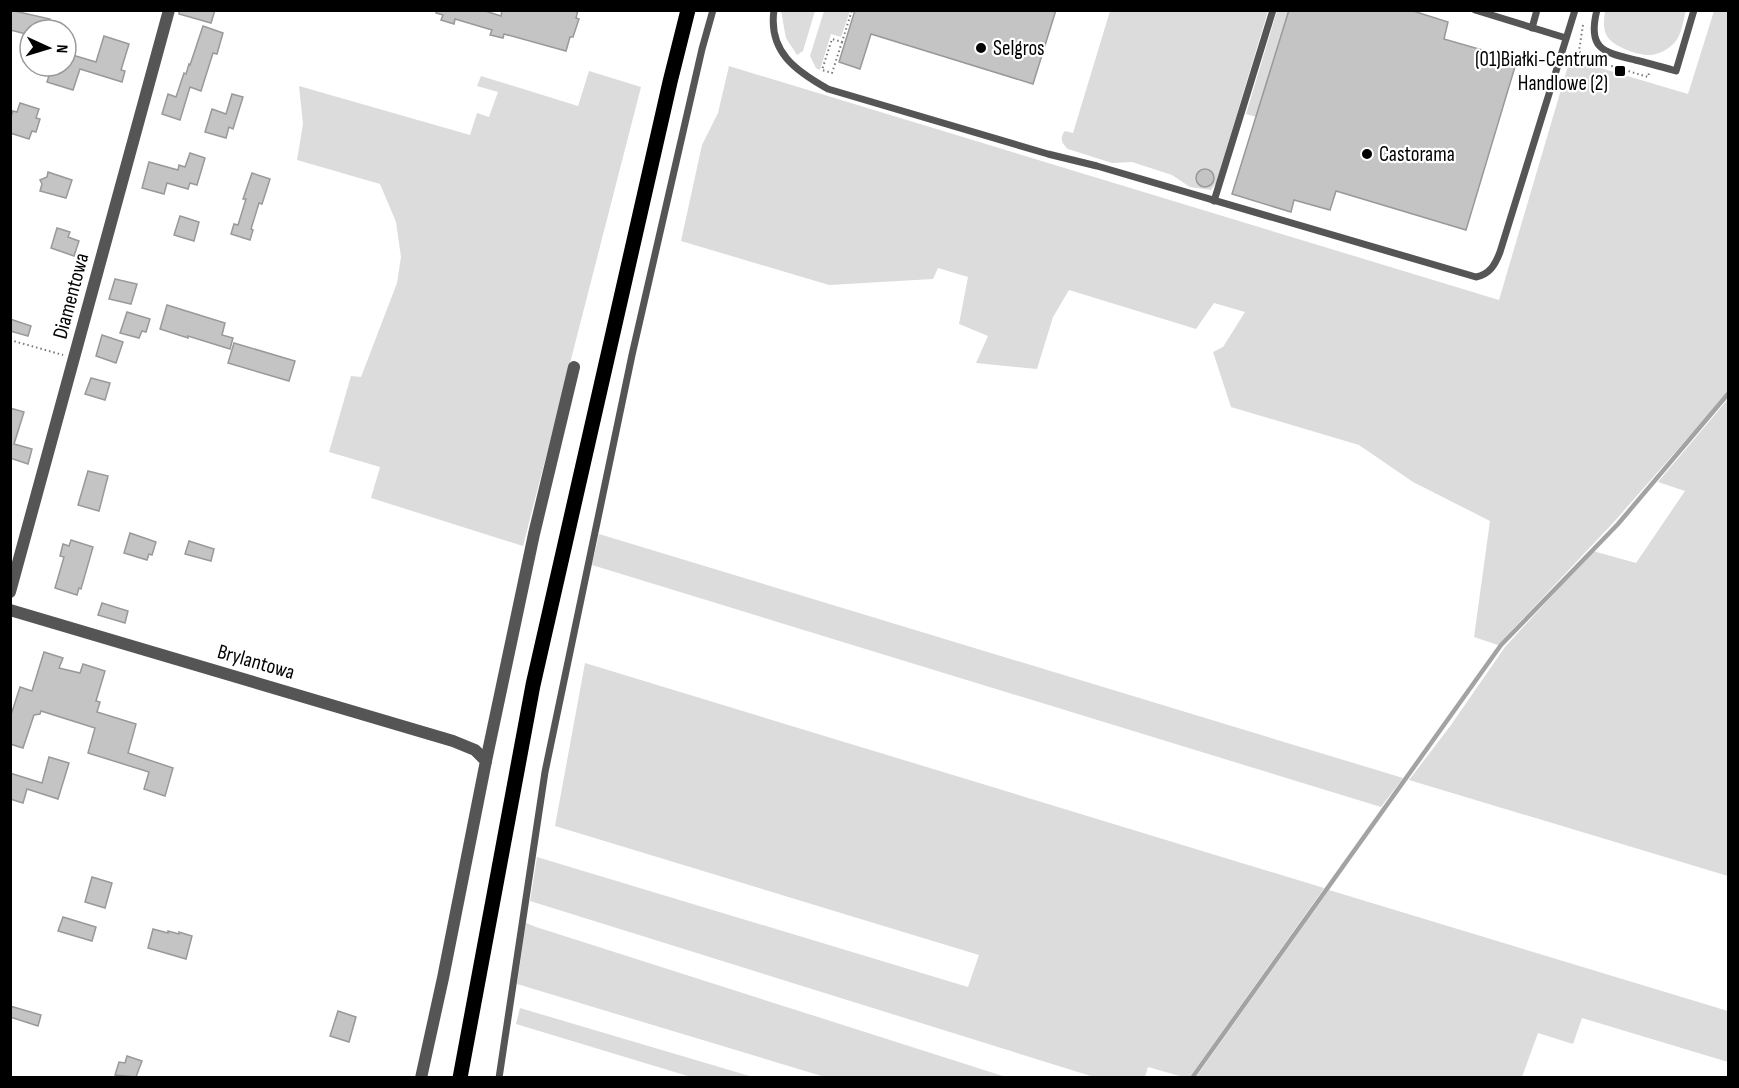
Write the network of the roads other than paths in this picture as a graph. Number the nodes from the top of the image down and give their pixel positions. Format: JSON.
{"nodes":[{"id":1,"x":169,"y":10,"type":"edge"},
{"id":2,"x":688,"y":10,"type":"edge"},
{"id":3,"x":713,"y":10,"type":"edge"},
{"id":4,"x":774,"y":10,"type":"edge"},
{"id":5,"x":1273,"y":10,"type":"edge"},
{"id":6,"x":1475,"y":10,"type":"edge"},
{"id":7,"x":1537,"y":10,"type":"edge"},
{"id":8,"x":1575,"y":10,"type":"edge"},
{"id":9,"x":1597,"y":10,"type":"edge"},
{"id":10,"x":1694,"y":10,"type":"edge"},
{"id":11,"x":1532,"y":28,"type":"junction"},
{"id":12,"x":1566,"y":38,"type":"junction"},
{"id":13,"x":1214,"y":201,"type":"junction"},
{"id":14,"x":574,"y":367,"type":"dead end"},
{"id":15,"x":10,"y":592,"type":"edge"},
{"id":16,"x":10,"y":609,"type":"edge"},
{"id":17,"x":486,"y":761,"type":"junction"},
{"id":18,"x":421,"y":1077,"type":"edge"},
{"id":19,"x":460,"y":1077,"type":"edge"},
{"id":20,"x":499,"y":1077,"type":"edge"}],
"edges":[{"from":1,"to":15,"type":"street","name":"Diamentowa"},
{"from":2,"to":19,"type":"main road"},
{"from":3,"to":20,"type":"lane"},
{"from":4,"to":13,"type":"lane"},
{"from":5,"to":13,"type":"lane"},
{"from":6,"to":11,"type":"lane"},
{"from":7,"to":11,"type":"lane"},
{"from":8,"to":12,"type":"lane"},
{"from":9,"to":10,"type":"lane"},
{"from":11,"to":12,"type":"lane"},
{"from":12,"to":13,"type":"lane"},
{"from":14,"to":17,"type":"street"},
{"from":16,"to":17,"type":"street","name":"Brylantowa"},
{"from":17,"to":18,"type":"street"}]}
